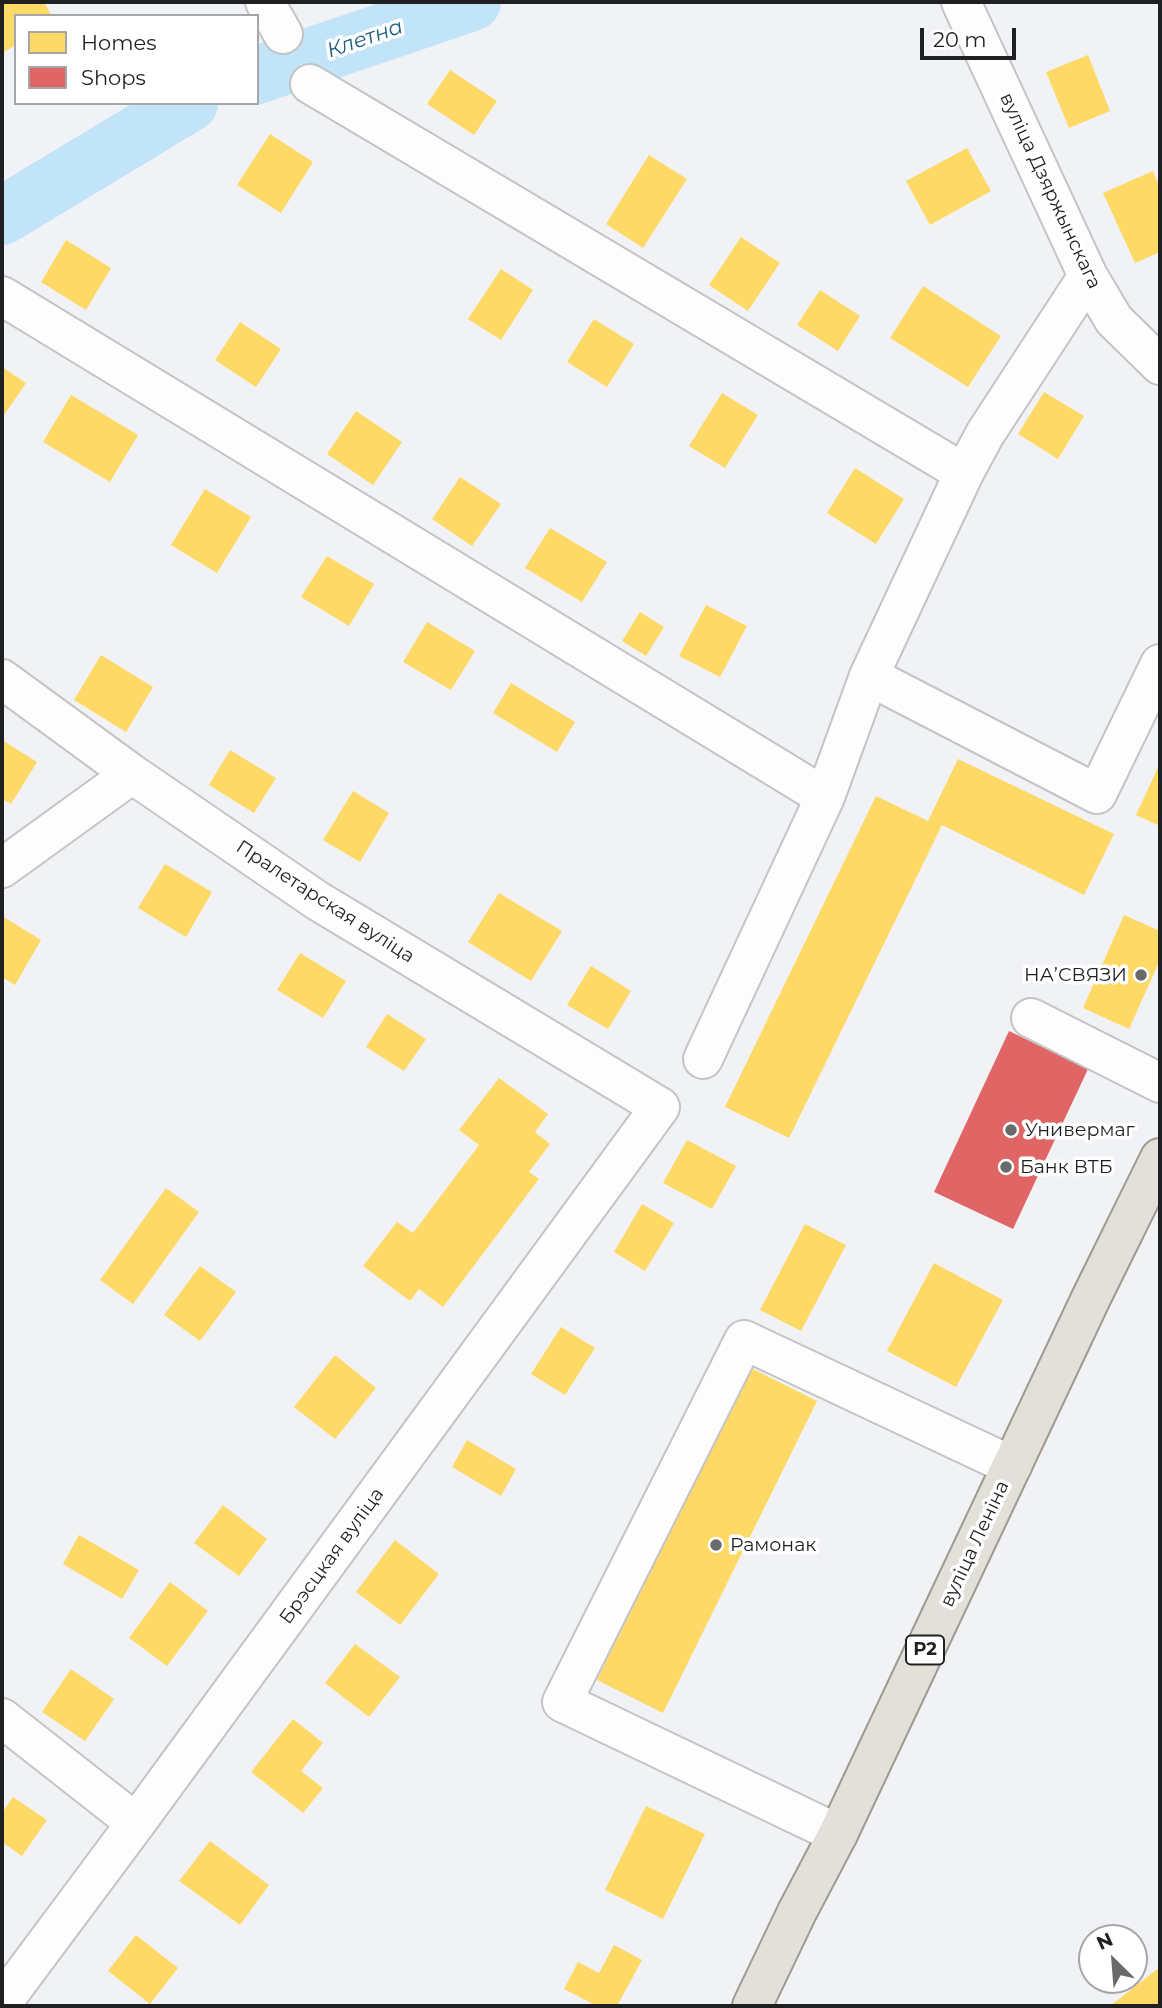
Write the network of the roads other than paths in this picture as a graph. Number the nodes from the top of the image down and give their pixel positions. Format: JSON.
{"nodes":[{"id":1,"x":961,"y":2,"type":"edge"},
{"id":2,"x":310,"y":84,"type":"dead end"},
{"id":3,"x":1088,"y":276,"type":"junction"},
{"id":4,"x":2,"y":296,"type":"edge"},
{"id":5,"x":1158,"y":357,"type":"edge"},
{"id":6,"x":964,"y":473,"type":"junction"},
{"id":7,"x":1160,"y":664,"type":"edge"},
{"id":8,"x":869,"y":676,"type":"junction"},
{"id":9,"x":2,"y":679,"type":"edge"},
{"id":10,"x":132,"y":774,"type":"junction"},
{"id":11,"x":825,"y":797,"type":"junction"},
{"id":12,"x":2,"y":869,"type":"edge"},
{"id":13,"x":1031,"y":1018,"type":"dead end"},
{"id":14,"x":703,"y":1059,"type":"dead end"},
{"id":15,"x":1160,"y":1083,"type":"edge"},
{"id":16,"x":660,"y":1107,"type":"joint"},
{"id":17,"x":1160,"y":1158,"type":"edge"},
{"id":18,"x":1012,"y":1466,"type":"junction"},
{"id":19,"x":2,"y":1718,"type":"edge"},
{"id":20,"x":136,"y":1823,"type":"junction"},
{"id":21,"x":838,"y":1834,"type":"junction"},
{"id":22,"x":2,"y":2003,"type":"edge"},
{"id":23,"x":752,"y":2006,"type":"edge"}],
"edges":[{"from":1,"to":3,"type":"street","name":"вуліца Дзяржынскага"},
{"from":2,"to":6,"type":"street"},
{"from":3,"to":5,"type":"street","name":"вуліца Дзяржынскага"},
{"from":3,"to":6,"type":"street"},
{"from":4,"to":11,"type":"street"},
{"from":6,"to":8,"type":"street"},
{"from":7,"to":8,"type":"street"},
{"from":8,"to":11,"type":"street"},
{"from":9,"to":10,"type":"street","name":"Пралетарская вуліца"},
{"from":10,"to":12,"type":"street"},
{"from":10,"to":16,"type":"street","name":"Пралетарская вуліца"},
{"from":11,"to":14,"type":"street"},
{"from":13,"to":15,"type":"street"},
{"from":16,"to":20,"type":"street","name":"Брэсцкая вуліца"},
{"from":17,"to":18,"type":"main road","name":"вуліца Леніна","number":"Р2"},
{"from":18,"to":21,"type":"main road","name":"вуліца Леніна","number":"Р2"},
{"from":18,"to":21,"type":"street"},
{"from":19,"to":20,"type":"street"},
{"from":20,"to":22,"type":"street","name":"Брэсцкая вуліца"},
{"from":21,"to":23,"type":"main road","name":"вуліца Леніна","number":"Р2"}]}
